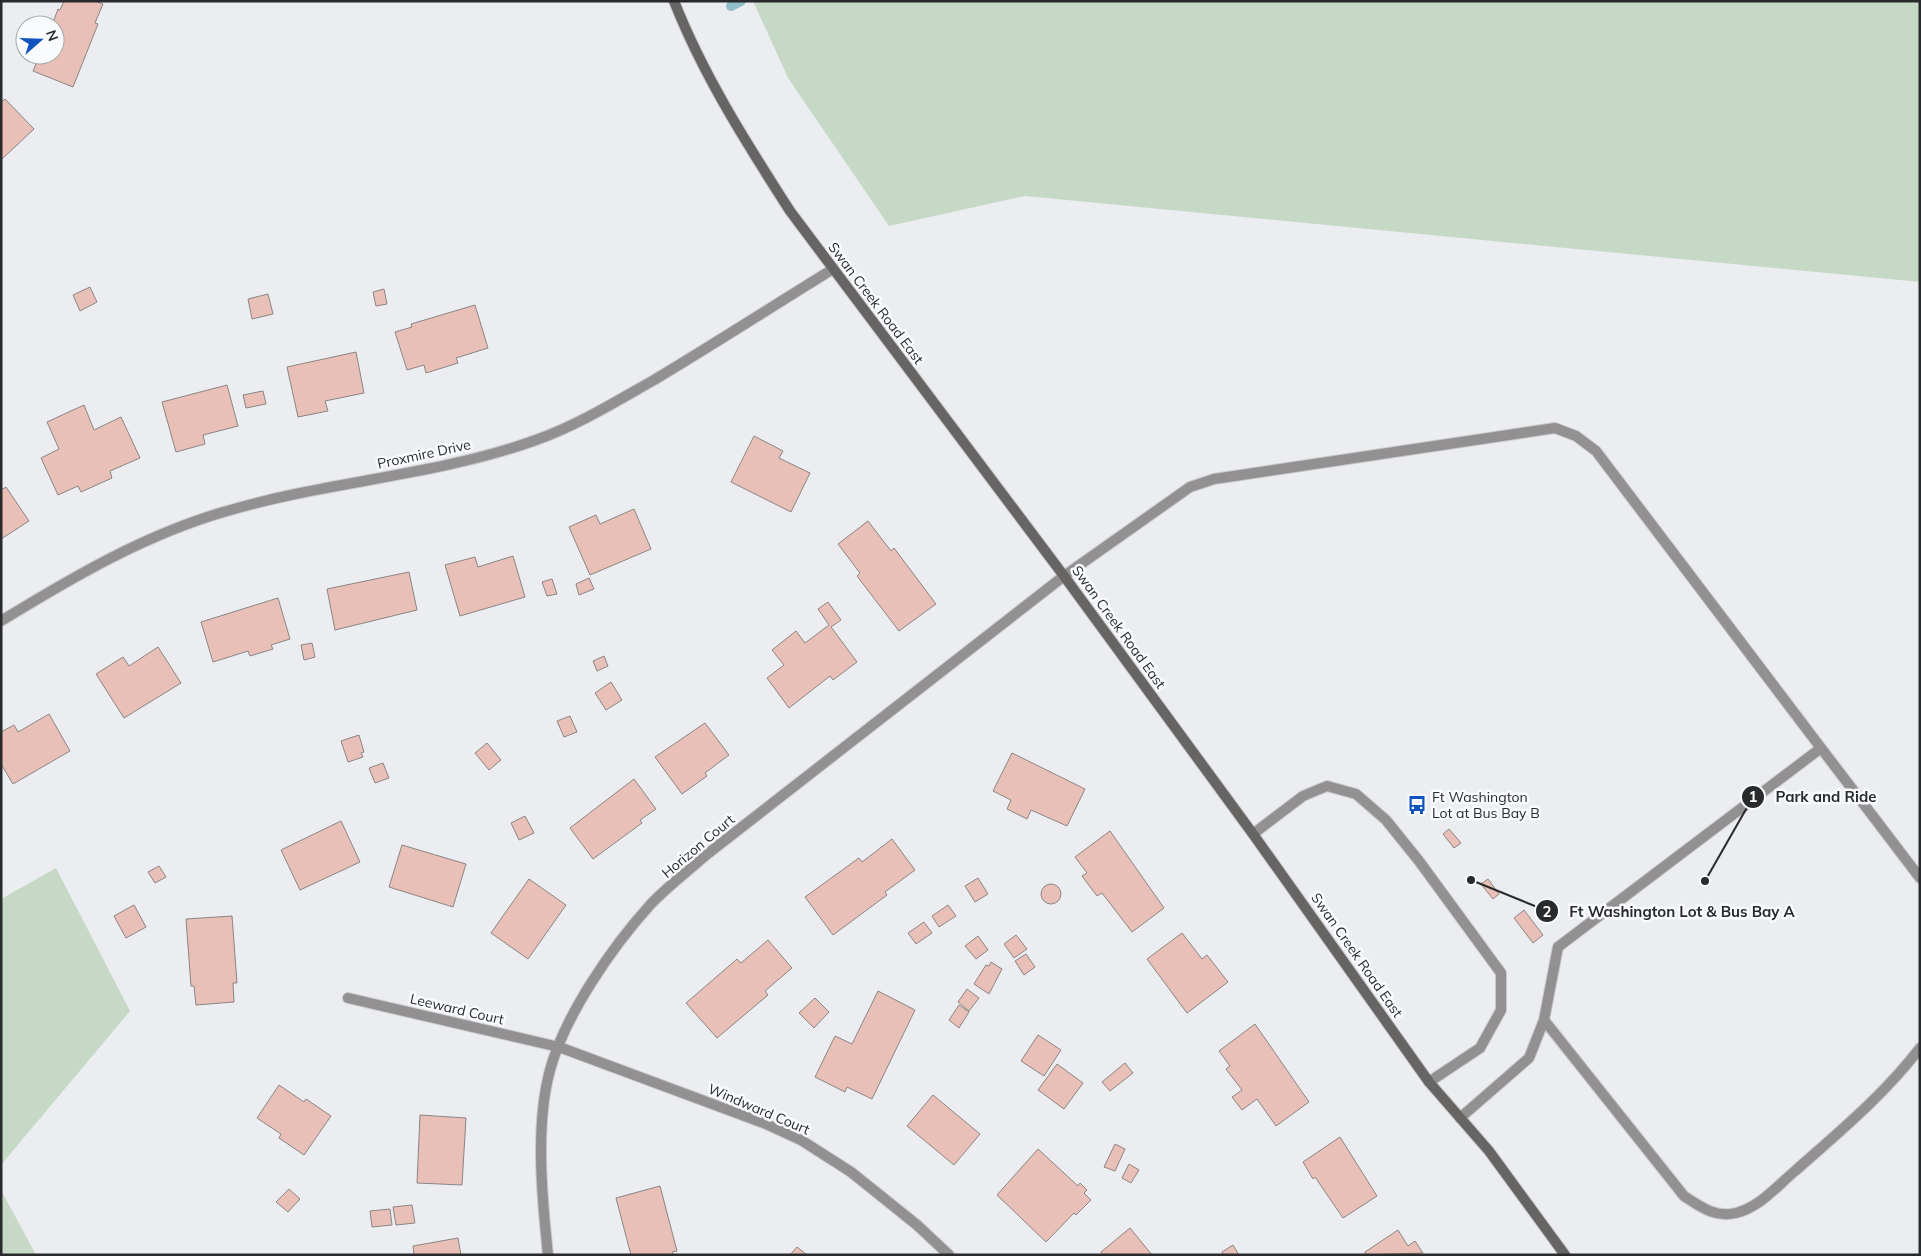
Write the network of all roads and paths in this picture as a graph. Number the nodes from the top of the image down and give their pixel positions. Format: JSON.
{"nodes":[{"id":1,"x":674,"y":1,"type":"edge"},
{"id":2,"x":833,"y":269,"type":"junction"},
{"id":3,"x":1064,"y":576,"type":"junction"},
{"id":4,"x":1,"y":620,"type":"edge"},
{"id":5,"x":1822,"y":748,"type":"junction"},
{"id":6,"x":1254,"y":834,"type":"junction"},
{"id":7,"x":1920,"y":878,"type":"edge"},
{"id":8,"x":348,"y":998,"type":"dead end"},
{"id":9,"x":1544,"y":1020,"type":"junction"},
{"id":10,"x":559,"y":1047,"type":"junction"},
{"id":11,"x":1920,"y":1048,"type":"edge"},
{"id":12,"x":1429,"y":1082,"type":"junction"},
{"id":13,"x":1460,"y":1118,"type":"junction"},
{"id":14,"x":548,"y":1255,"type":"edge"},
{"id":15,"x":949,"y":1255,"type":"edge"},
{"id":16,"x":1565,"y":1255,"type":"edge"}],
"edges":[{"from":1,"to":2,"type":"main road","name":"Swan Creek Road East"},
{"from":2,"to":3,"type":"main road","name":"Swan Creek Road East"},
{"from":2,"to":4,"type":"street","name":"Proxmire Drive"},
{"from":3,"to":5,"type":"street","name":"Horizon Court"},
{"from":3,"to":6,"type":"main road","name":"Swan Creek Road East"},
{"from":3,"to":10,"type":"street","name":"Horizon Court"},
{"from":5,"to":7,"type":"street","name":"Horizon Court"},
{"from":5,"to":9,"type":"street"},
{"from":6,"to":12,"type":"main road","name":"Swan Creek Road East"},
{"from":6,"to":12,"type":"street"},
{"from":8,"to":10,"type":"street","name":"Leeward Court"},
{"from":9,"to":11,"type":"street"},
{"from":9,"to":13,"type":"street"},
{"from":10,"to":14,"type":"street","name":"Horizon Court"},
{"from":10,"to":15,"type":"street","name":"Windward Court"},
{"from":12,"to":13,"type":"main road","name":"Swan Creek Road East"},
{"from":13,"to":16,"type":"main road","name":"Swan Creek Road East"}]}
